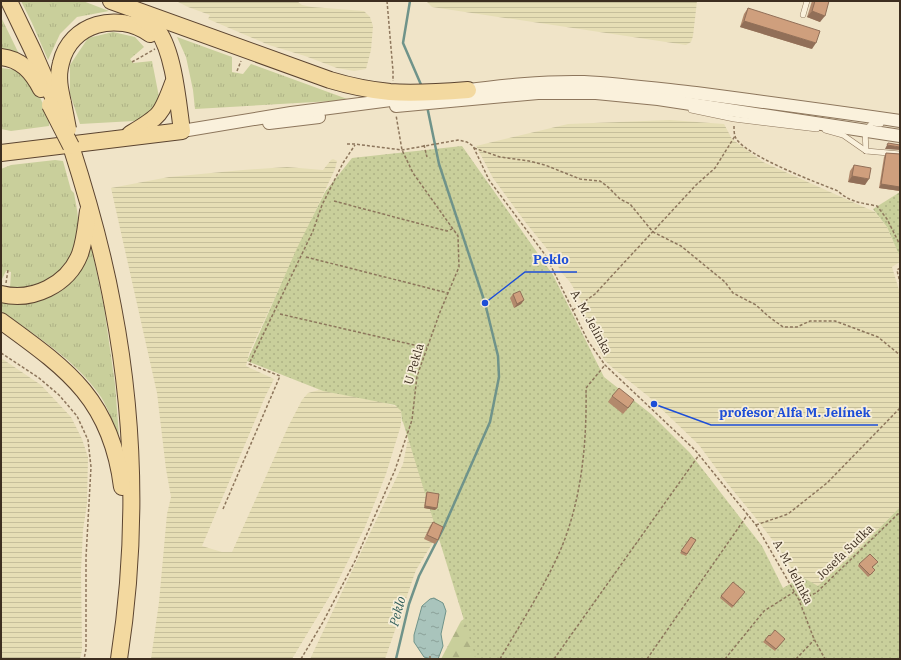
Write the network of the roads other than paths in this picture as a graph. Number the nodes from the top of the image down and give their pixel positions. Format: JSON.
{"nodes":[{"id":1,"x":9,"y":1,"type":"edge"},
{"id":2,"x":807,"y":1,"type":"edge"},
{"id":3,"x":118,"y":4,"type":"edge"},
{"id":4,"x":803,"y":15,"type":"dead end"},
{"id":5,"x":1,"y":57,"type":"edge"},
{"id":6,"x":172,"y":74,"type":"junction"},
{"id":7,"x":468,"y":90,"type":"joint"},
{"id":8,"x":437,"y":96,"type":"junction"},
{"id":9,"x":400,"y":99,"type":"junction"},
{"id":10,"x":658,"y":99,"type":"junction"},
{"id":11,"x":56,"y":104,"type":"junction"},
{"id":12,"x":900,"y":123,"type":"edge"},
{"id":13,"x":182,"y":131,"type":"junction"},
{"id":14,"x":865,"y":131,"type":"junction"},
{"id":15,"x":900,"y":136,"type":"edge"},
{"id":16,"x":123,"y":138,"type":"junction"},
{"id":17,"x":1,"y":142,"type":"edge"},
{"id":18,"x":46,"y":147,"type":"junction"},
{"id":19,"x":29,"y":149,"type":"junction"},
{"id":20,"x":866,"y":151,"type":"junction"},
{"id":21,"x":1,"y":153,"type":"edge"},
{"id":22,"x":900,"y":154,"type":"edge"},
{"id":23,"x":1,"y":164,"type":"edge"},
{"id":24,"x":89,"y":206,"type":"junction"},
{"id":25,"x":1,"y":294,"type":"edge"},
{"id":26,"x":1,"y":321,"type":"edge"},
{"id":27,"x":128,"y":568,"type":"junction"},
{"id":28,"x":119,"y":659,"type":"edge"}],
"edges":[{"from":1,"to":11,"type":"main road"},
{"from":2,"to":4,"type":"lane"},
{"from":3,"to":6,"type":"main road"},
{"from":3,"to":9,"type":"main road"},
{"from":5,"to":11,"type":"main road"},
{"from":6,"to":11,"type":"main road"},
{"from":6,"to":13,"type":"main road"},
{"from":6,"to":16,"type":"main road"},
{"from":7,"to":8,"type":"main road"},
{"from":7,"to":12,"type":"street"},
{"from":8,"to":9,"type":"main road"},
{"from":8,"to":10,"type":"street"},
{"from":9,"to":13,"type":"street"},
{"from":10,"to":14,"type":"street"},
{"from":10,"to":20,"type":"lane"},
{"from":11,"to":24,"type":"main road","bridge":true},
{"from":12,"to":14,"type":"lane"},
{"from":13,"to":16,"type":"main road"},
{"from":14,"to":15,"type":"street"},
{"from":14,"to":20,"type":"lane"},
{"from":16,"to":18,"type":"main road"},
{"from":17,"to":19,"type":"main road"},
{"from":18,"to":19,"type":"main road"},
{"from":18,"to":23,"type":"main road"},
{"from":19,"to":21,"type":"main road"},
{"from":20,"to":22,"type":"lane"},
{"from":24,"to":25,"type":"main road"},
{"from":24,"to":27,"type":"main road"},
{"from":26,"to":27,"type":"main road"},
{"from":27,"to":28,"type":"main road"}]}
